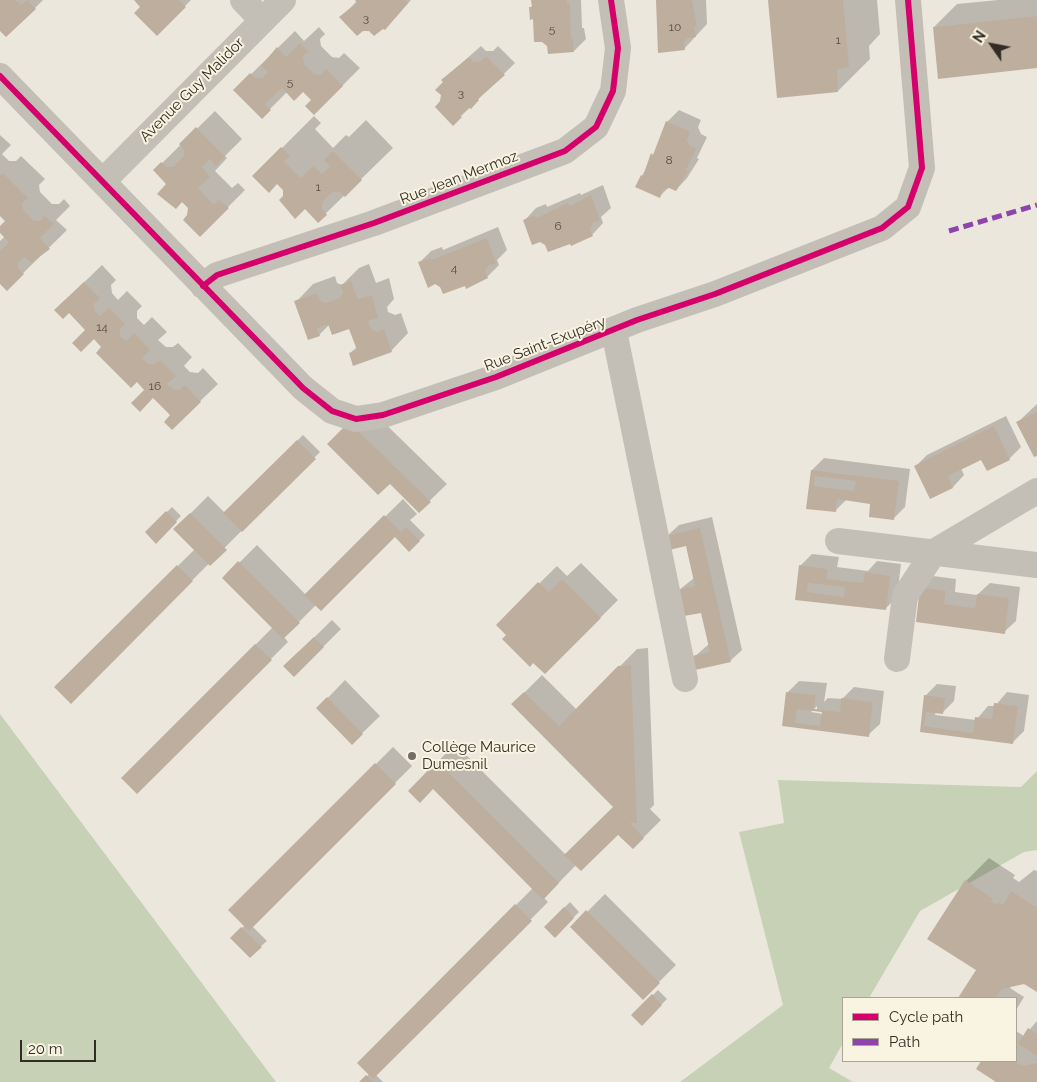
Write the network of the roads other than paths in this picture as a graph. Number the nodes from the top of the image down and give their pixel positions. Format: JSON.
{"nodes":[{"id":1,"x":244,"y":0,"type":"edge"},
{"id":2,"x":283,"y":0,"type":"edge"},
{"id":3,"x":611,"y":0,"type":"edge"},
{"id":4,"x":908,"y":0,"type":"edge"},
{"id":5,"x":262,"y":20,"type":"junction"},
{"id":6,"x":0,"y":76,"type":"edge"},
{"id":7,"x":103,"y":181,"type":"junction"},
{"id":8,"x":203,"y":286,"type":"junction"},
{"id":9,"x":614,"y":331,"type":"junction"},
{"id":10,"x":1037,"y":491,"type":"edge"},
{"id":11,"x":838,"y":540,"type":"dead end"},
{"id":12,"x":934,"y":552,"type":"junction"},
{"id":13,"x":1037,"y":565,"type":"edge"},
{"id":14,"x":897,"y":660,"type":"dead end"},
{"id":15,"x":685,"y":679,"type":"dead end"}],
"edges":[{"from":1,"to":5,"type":"street"},
{"from":2,"to":5,"type":"street","name":"Avenue Guy Malidor"},
{"from":3,"to":8,"type":"street","name":"Rue Jean Mermoz"},
{"from":4,"to":9,"type":"street","name":"Rue Saint-Exupéry"},
{"from":5,"to":7,"type":"street","name":"Avenue Guy Malidor"},
{"from":6,"to":7,"type":"street","name":"Rue Saint-Exupéry"},
{"from":7,"to":8,"type":"street","name":"Rue Saint-Exupéry"},
{"from":8,"to":9,"type":"street","name":"Rue Saint-Exupéry"},
{"from":9,"to":15,"type":"street"},
{"from":10,"to":12,"type":"street"},
{"from":11,"to":12,"type":"street"},
{"from":12,"to":13,"type":"street"},
{"from":12,"to":14,"type":"street"}]}
